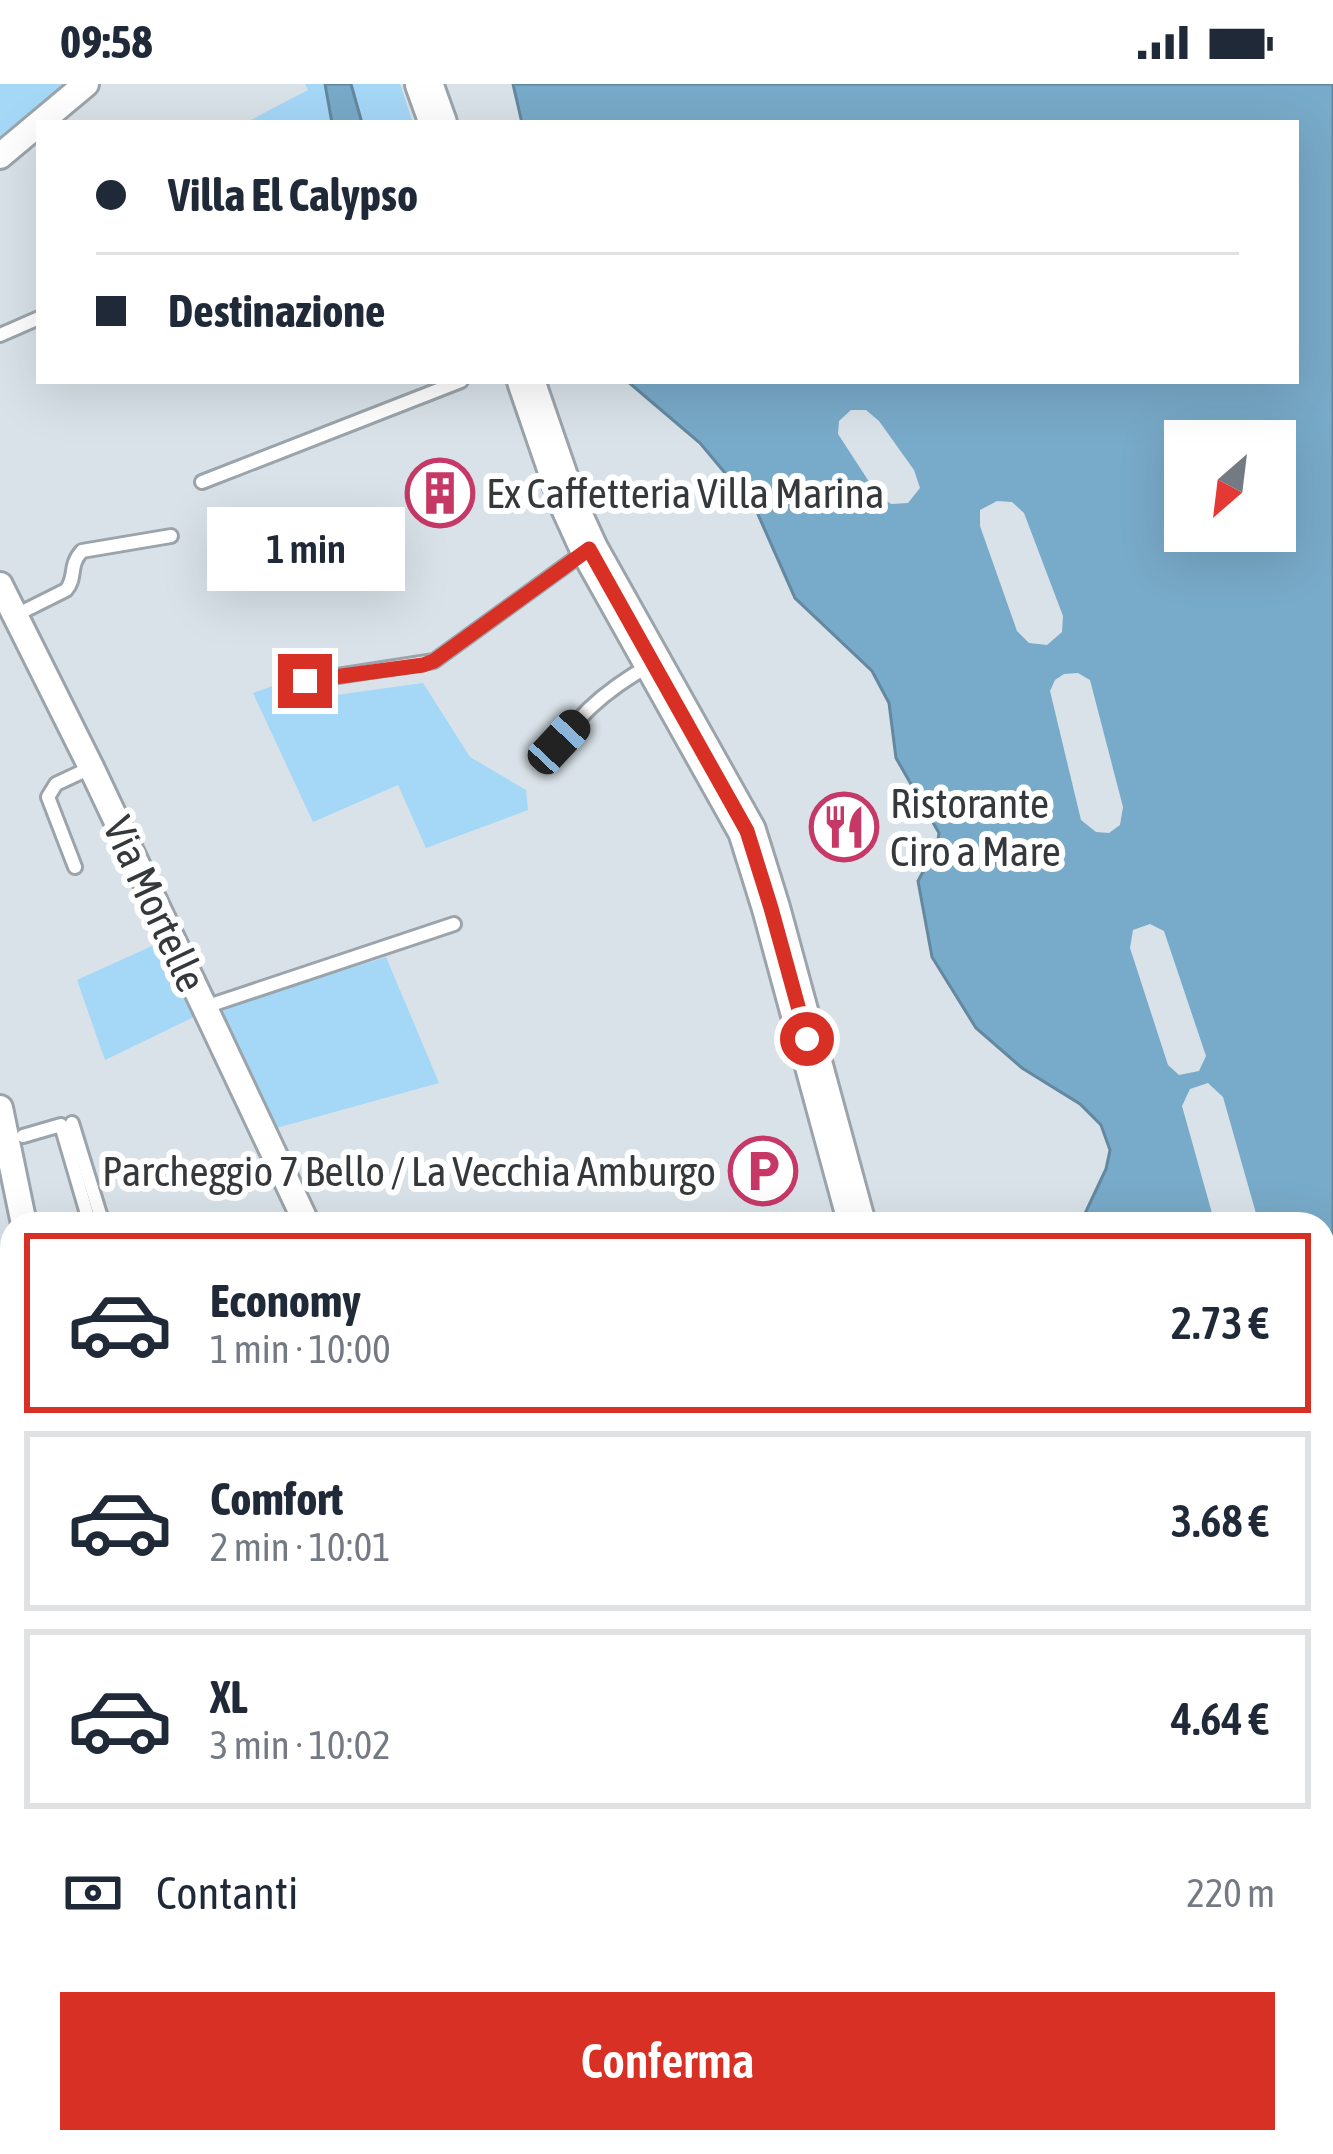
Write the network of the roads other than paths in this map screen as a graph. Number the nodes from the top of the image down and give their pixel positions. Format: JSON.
{"nodes":[{"id":1,"x":86,"y":84,"type":"edge"},
{"id":2,"x":424,"y":84,"type":"edge"},
{"id":3,"x":43,"y":120,"type":"edge"},
{"id":4,"x":437,"y":120,"type":"edge"},
{"id":5,"x":36,"y":126,"type":"edge"},
{"id":6,"x":0,"y":156,"type":"edge"},
{"id":7,"x":36,"y":319,"type":"edge"},
{"id":8,"x":0,"y":335,"type":"edge"},
{"id":9,"x":453,"y":384,"type":"edge"},
{"id":10,"x":527,"y":384,"type":"edge"},
{"id":11,"x":202,"y":482,"type":"dead end"},
{"id":12,"x":171,"y":536,"type":"dead end"},
{"id":13,"x":589,"y":549,"type":"junction"},
{"id":14,"x":0,"y":585,"type":"edge"},
{"id":15,"x":15,"y":615,"type":"junction"},
{"id":16,"x":653,"y":664,"type":"junction"},
{"id":17,"x":305,"y":681,"type":"dead end"},
{"id":18,"x":549,"y":763,"type":"dead end"},
{"id":19,"x":91,"y":767,"type":"junction"},
{"id":20,"x":76,"y":867,"type":"dead end"},
{"id":21,"x":454,"y":924,"type":"dead end"},
{"id":22,"x":204,"y":1008,"type":"junction"},
{"id":23,"x":0,"y":1108,"type":"edge"},
{"id":24,"x":72,"y":1123,"type":"dead end"},
{"id":25,"x":23,"y":1136,"type":"dead end"},
{"id":26,"x":8,"y":1182,"type":"edge"},
{"id":27,"x":19,"y":1212,"type":"edge"},
{"id":28,"x":87,"y":1212,"type":"edge"},
{"id":29,"x":99,"y":1212,"type":"edge"},
{"id":30,"x":301,"y":1212,"type":"edge"},
{"id":31,"x":854,"y":1212,"type":"edge"}],
"edges":[{"from":1,"to":3,"type":"street"},
{"from":2,"to":4,"type":"street"},
{"from":5,"to":6,"type":"street"},
{"from":7,"to":8,"type":"lane"},
{"from":9,"to":11,"type":"lane"},
{"from":10,"to":13,"type":"street"},
{"from":12,"to":15,"type":"lane"},
{"from":13,"to":16,"type":"street"},
{"from":13,"to":17,"type":"lane"},
{"from":14,"to":15,"type":"street","name":"Via Mortelle"},
{"from":15,"to":19,"type":"street","name":"Via Mortelle"},
{"from":16,"to":18,"type":"lane"},
{"from":16,"to":31,"type":"street"},
{"from":19,"to":20,"type":"lane"},
{"from":19,"to":22,"type":"street","name":"Via Mortelle"},
{"from":21,"to":22,"type":"lane"},
{"from":22,"to":30,"type":"street","name":"Via Mortelle"},
{"from":23,"to":26,"type":"street"},
{"from":24,"to":29,"type":"lane"},
{"from":25,"to":28,"type":"lane"},
{"from":26,"to":27,"type":"street"}]}
